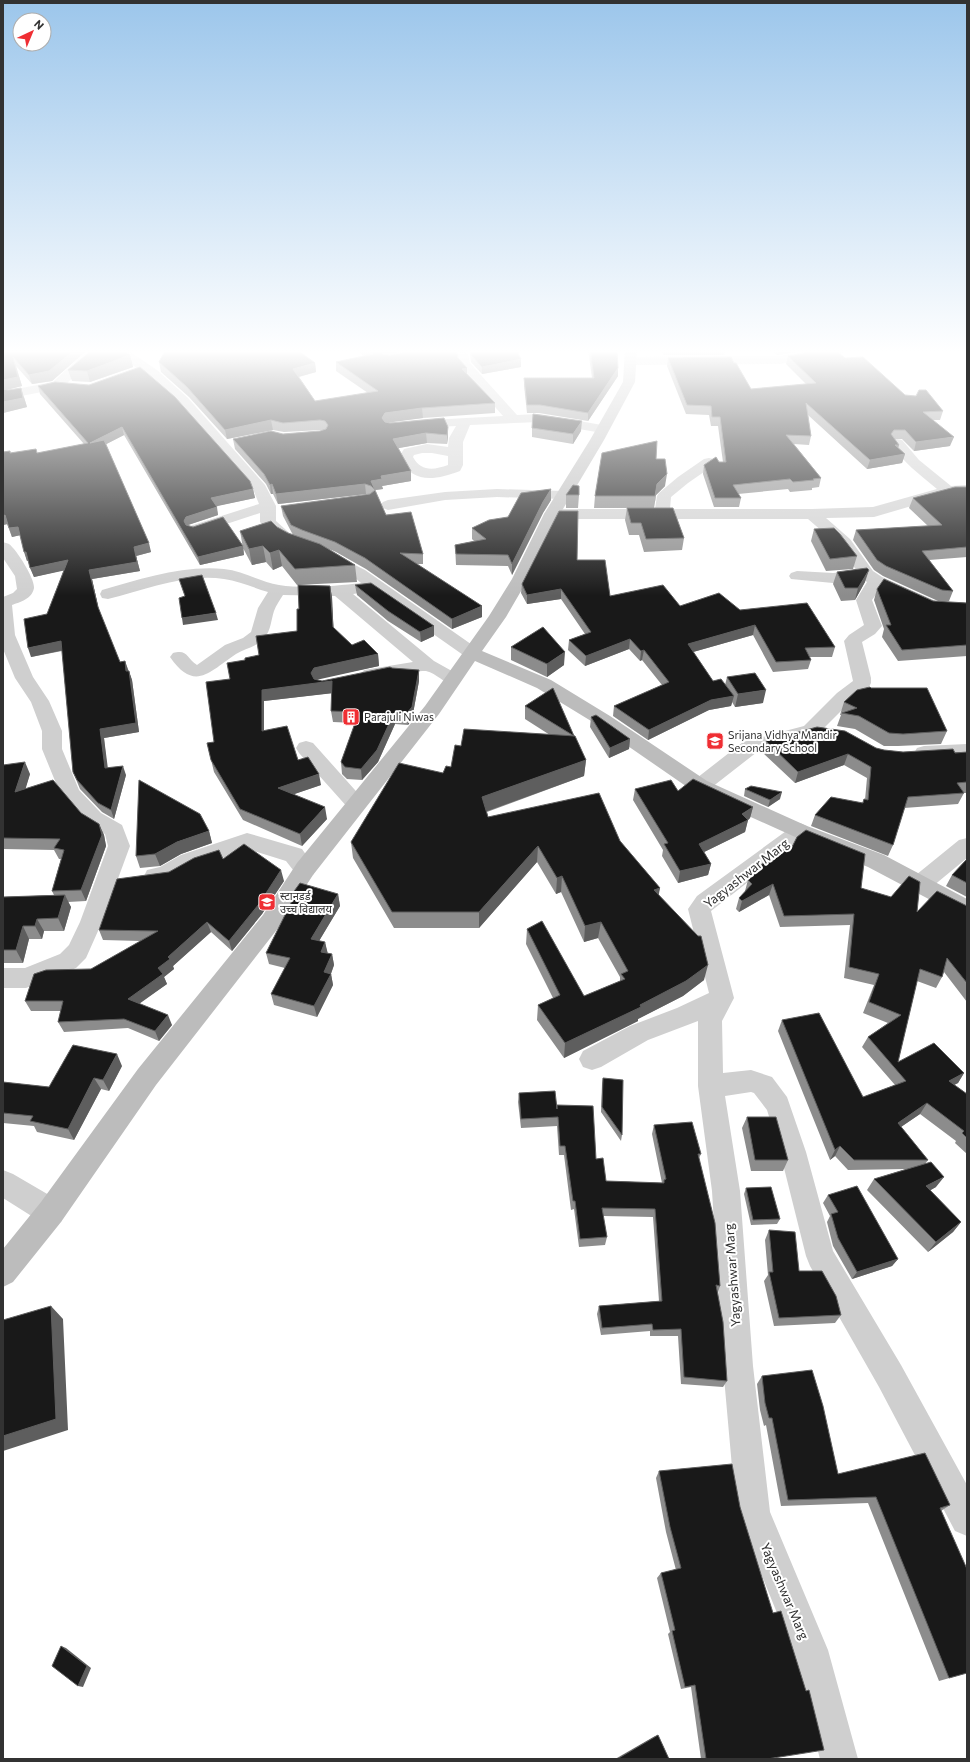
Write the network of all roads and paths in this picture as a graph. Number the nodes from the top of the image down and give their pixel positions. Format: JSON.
{"nodes":[{"id":1,"x":209,"y":431,"type":"edge"},
{"id":2,"x":460,"y":431,"type":"edge"},
{"id":3,"x":601,"y":431,"type":"edge"},
{"id":4,"x":236,"y":442,"type":"edge"},
{"id":5,"x":897,"y":442,"type":"edge"},
{"id":6,"x":221,"y":446,"type":"junction"},
{"id":7,"x":456,"y":454,"type":"dead end"},
{"id":8,"x":709,"y":462,"type":"edge"},
{"id":9,"x":967,"y":489,"type":"edge"},
{"id":10,"x":948,"y":490,"type":"junction"},
{"id":11,"x":563,"y":495,"type":"junction"},
{"id":12,"x":388,"y":505,"type":"dead end"},
{"id":13,"x":273,"y":509,"type":"junction"},
{"id":14,"x":552,"y":514,"type":"junction"},
{"id":15,"x":812,"y":514,"type":"junction"},
{"id":16,"x":662,"y":515,"type":"junction"},
{"id":17,"x":195,"y":529,"type":"edge"},
{"id":18,"x":3,"y":547,"type":"edge"},
{"id":19,"x":797,"y":576,"type":"dead end"},
{"id":20,"x":871,"y":578,"type":"junction"},
{"id":21,"x":375,"y":586,"type":"junction"},
{"id":22,"x":278,"y":590,"type":"junction"},
{"id":23,"x":338,"y":590,"type":"junction"},
{"id":24,"x":108,"y":594,"type":"dead end"},
{"id":25,"x":3,"y":603,"type":"edge"},
{"id":26,"x":967,"y":608,"type":"edge"},
{"id":27,"x":472,"y":653,"type":"junction"},
{"id":28,"x":179,"y":657,"type":"dead end"},
{"id":29,"x":428,"y":665,"type":"junction"},
{"id":30,"x":353,"y":678,"type":"edge"},
{"id":31,"x":453,"y":679,"type":"junction"},
{"id":32,"x":811,"y":730,"type":"junction"},
{"id":33,"x":833,"y":733,"type":"edge"},
{"id":34,"x":306,"y":748,"type":"dead end"},
{"id":35,"x":967,"y":751,"type":"edge"},
{"id":36,"x":905,"y":754,"type":"edge"},
{"id":37,"x":700,"y":786,"type":"junction"},
{"id":38,"x":356,"y":804,"type":"junction"},
{"id":39,"x":800,"y":831,"type":"junction"},
{"id":40,"x":967,"y":846,"type":"edge"},
{"id":41,"x":305,"y":869,"type":"junction"},
{"id":42,"x":106,"y":881,"type":"junction"},
{"id":43,"x":919,"y":885,"type":"junction"},
{"id":44,"x":967,"y":909,"type":"edge"},
{"id":45,"x":3,"y":978,"type":"edge"},
{"id":46,"x":722,"y":998,"type":"junction"},
{"id":47,"x":592,"y":1059,"type":"dead end"},
{"id":48,"x":711,"y":1086,"type":"junction"},
{"id":49,"x":3,"y":1183,"type":"edge"},
{"id":50,"x":51,"y":1212,"type":"junction"},
{"id":51,"x":3,"y":1272,"type":"edge"},
{"id":52,"x":963,"y":1502,"type":"edge"},
{"id":53,"x":839,"y":1759,"type":"edge"}],
"edges":[{"from":1,"to":6,"type":"street"},
{"from":2,"to":7,"type":"street"},
{"from":3,"to":11,"type":"street"},
{"from":4,"to":6,"type":"street"},
{"from":5,"to":10,"type":"street"},
{"from":6,"to":13,"type":"street"},
{"from":8,"to":16,"type":"street"},
{"from":9,"to":10,"type":"street"},
{"from":10,"to":15,"type":"street"},
{"from":11,"to":12,"type":"street"},
{"from":11,"to":14,"type":"street"},
{"from":13,"to":17,"type":"street"},
{"from":13,"to":21,"type":"street"},
{"from":14,"to":16,"type":"street"},
{"from":14,"to":27,"type":"street"},
{"from":15,"to":16,"type":"street"},
{"from":15,"to":20,"type":"street"},
{"from":18,"to":25,"type":"street"},
{"from":19,"to":20,"type":"street"},
{"from":20,"to":26,"type":"street"},
{"from":20,"to":32,"type":"street"},
{"from":21,"to":23,"type":"street"},
{"from":21,"to":27,"type":"street"},
{"from":22,"to":23,"type":"street"},
{"from":22,"to":24,"type":"street"},
{"from":22,"to":28,"type":"street"},
{"from":23,"to":29,"type":"street"},
{"from":25,"to":42,"type":"street"},
{"from":27,"to":31,"type":"street"},
{"from":27,"to":37,"type":"street"},
{"from":29,"to":30,"type":"street"},
{"from":29,"to":31,"type":"street"},
{"from":31,"to":38,"type":"street"},
{"from":32,"to":33,"type":"street"},
{"from":32,"to":37,"type":"street"},
{"from":34,"to":38,"type":"street"},
{"from":35,"to":36,"type":"street"},
{"from":37,"to":39,"type":"street"},
{"from":38,"to":41,"type":"street"},
{"from":39,"to":43,"type":"street"},
{"from":39,"to":46,"type":"street","name":"Yagyashwar Marg"},
{"from":40,"to":43,"type":"street"},
{"from":41,"to":42,"type":"street"},
{"from":41,"to":50,"type":"street"},
{"from":42,"to":45,"type":"street"},
{"from":43,"to":44,"type":"street"},
{"from":46,"to":47,"type":"street"},
{"from":46,"to":48,"type":"street","name":"Yagyashwar Marg"},
{"from":48,"to":52,"type":"street"},
{"from":48,"to":53,"type":"street","name":"Yagyashwar Marg"},
{"from":49,"to":50,"type":"street"},
{"from":50,"to":51,"type":"street"}]}
